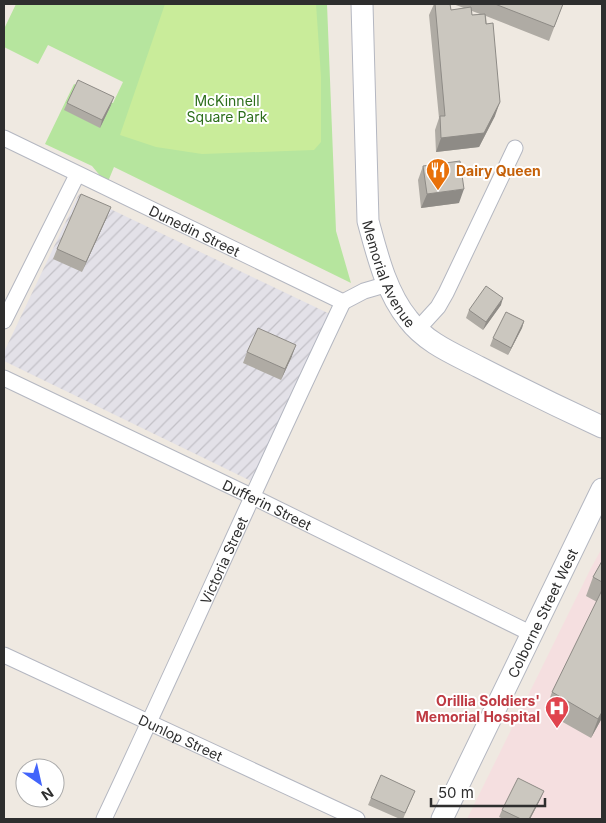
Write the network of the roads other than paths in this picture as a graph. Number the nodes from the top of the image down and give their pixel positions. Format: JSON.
{"nodes":[{"id":1,"x":362,"y":4,"type":"edge"},
{"id":2,"x":4,"y":138,"type":"edge"},
{"id":3,"x":515,"y":148,"type":"dead end"},
{"id":4,"x":77,"y":175,"type":"junction"},
{"id":5,"x":388,"y":284,"type":"junction"},
{"id":6,"x":343,"y":302,"type":"junction"},
{"id":7,"x":4,"y":321,"type":"edge"},
{"id":8,"x":417,"y":330,"type":"junction"},
{"id":9,"x":4,"y":378,"type":"edge"},
{"id":10,"x":602,"y":427,"type":"edge"},
{"id":11,"x":602,"y":489,"type":"edge"},
{"id":12,"x":251,"y":496,"type":"junction"},
{"id":13,"x":532,"y":634,"type":"junction"},
{"id":14,"x":4,"y":655,"type":"edge"},
{"id":15,"x":149,"y":722,"type":"junction"},
{"id":16,"x":104,"y":819,"type":"edge"},
{"id":17,"x":357,"y":819,"type":"edge"},
{"id":18,"x":442,"y":819,"type":"edge"}],
"edges":[{"from":1,"to":5,"type":"main road","name":"Memorial Avenue"},
{"from":2,"to":4,"type":"street","name":"Dunedin Street"},
{"from":3,"to":8,"type":"street"},
{"from":4,"to":6,"type":"street","name":"Dunedin Street"},
{"from":4,"to":7,"type":"street"},
{"from":5,"to":6,"type":"street"},
{"from":5,"to":8,"type":"main road","name":"Memorial Avenue"},
{"from":6,"to":12,"type":"street","name":"Victoria Street"},
{"from":8,"to":10,"type":"main road","name":"Memorial Avenue"},
{"from":9,"to":12,"type":"street","name":"Dufferin Street"},
{"from":11,"to":13,"type":"main road","name":"Colborne Street West"},
{"from":12,"to":13,"type":"street","name":"Dufferin Street"},
{"from":12,"to":15,"type":"street","name":"Victoria Street"},
{"from":13,"to":18,"type":"main road","name":"Colborne Street West"},
{"from":14,"to":15,"type":"street","name":"Dunlop Street"},
{"from":15,"to":16,"type":"street","name":"Victoria Street"},
{"from":15,"to":17,"type":"street","name":"Dunlop Street"}]}
